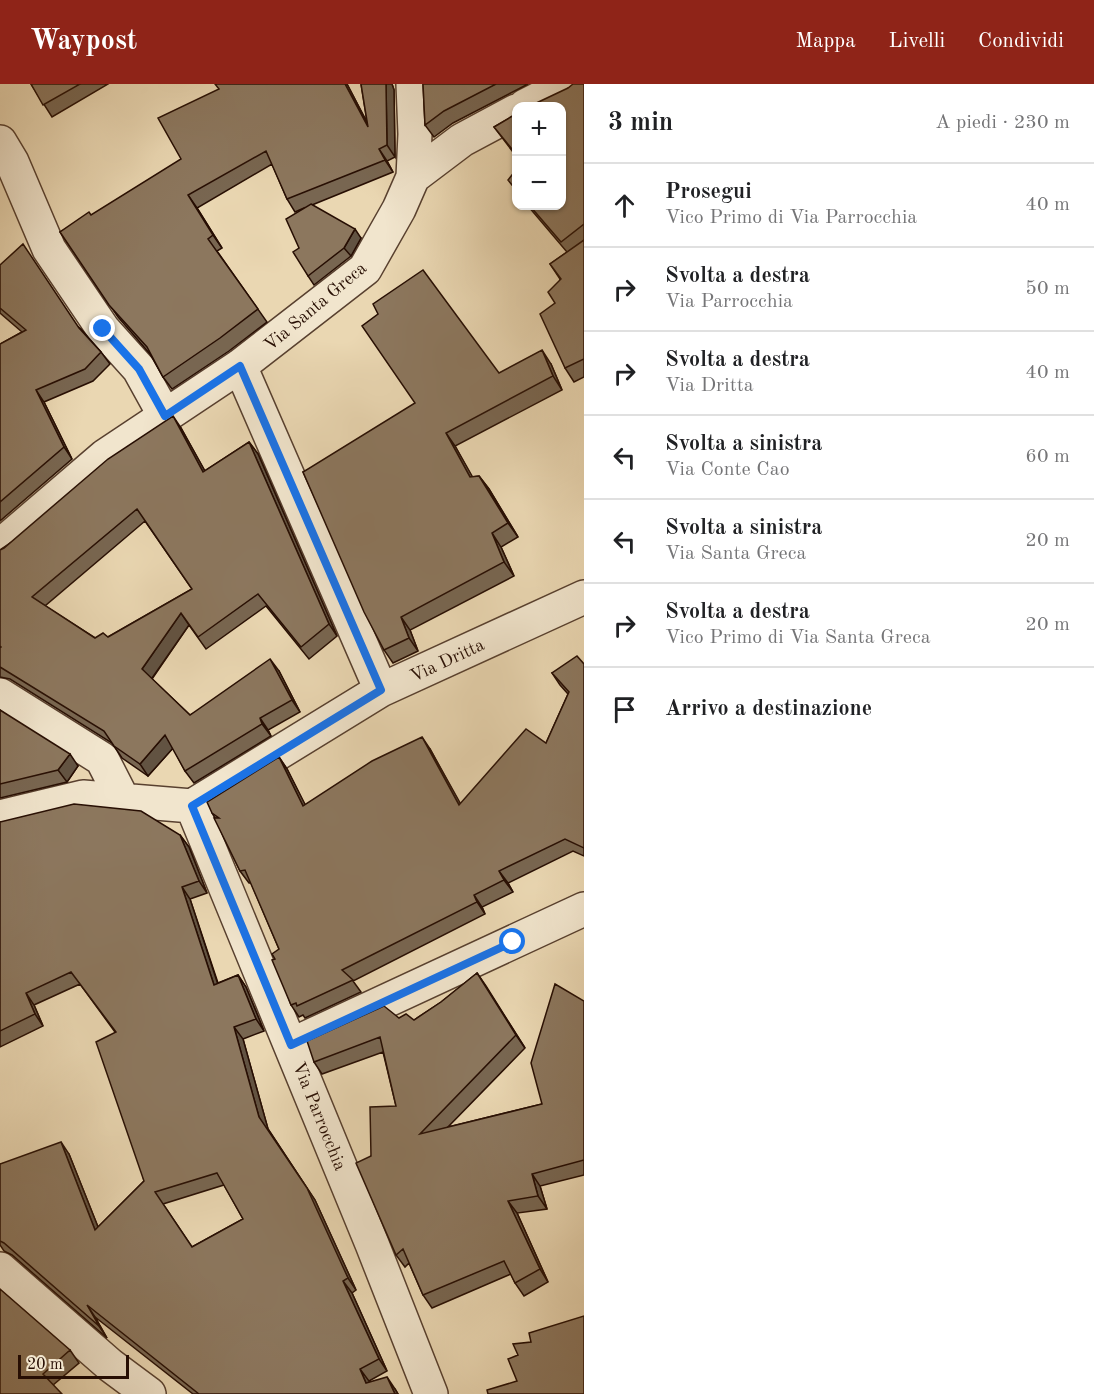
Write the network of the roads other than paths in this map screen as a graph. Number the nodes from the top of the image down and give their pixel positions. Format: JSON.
{"nodes":[{"id":1,"x":413,"y":84,"type":"edge"},
{"id":2,"x":567,"y":84,"type":"edge"},
{"id":3,"x":533,"y":102,"type":"edge"},
{"id":4,"x":512,"y":113,"type":"edge"},
{"id":5,"x":0,"y":142,"type":"edge"},
{"id":6,"x":413,"y":177,"type":"junction"},
{"id":7,"x":240,"y":366,"type":"junction"},
{"id":8,"x":165,"y":416,"type":"junction"},
{"id":9,"x":0,"y":546,"type":"edge"},
{"id":10,"x":584,"y":597,"type":"edge"},
{"id":11,"x":381,"y":690,"type":"junction"},
{"id":12,"x":0,"y":695,"type":"edge"},
{"id":13,"x":123,"y":800,"type":"junction"},
{"id":14,"x":192,"y":806,"type":"junction"},
{"id":15,"x":0,"y":817,"type":"edge"},
{"id":16,"x":584,"y":909,"type":"edge"},
{"id":17,"x":291,"y":1045,"type":"junction"},
{"id":18,"x":0,"y":1269,"type":"edge"},
{"id":19,"x":149,"y":1394,"type":"edge"},
{"id":20,"x":431,"y":1394,"type":"edge"}],
"edges":[{"from":1,"to":6,"type":"street"},
{"from":2,"to":3,"type":"street"},
{"from":4,"to":6,"type":"street","name":"Via Santa Greca"},
{"from":5,"to":8,"type":"street"},
{"from":6,"to":7,"type":"street","name":"Via Santa Greca"},
{"from":7,"to":8,"type":"street","name":"Via Santa Greca"},
{"from":7,"to":11,"type":"street"},
{"from":8,"to":9,"type":"street","name":"Via Santa Greca"},
{"from":10,"to":11,"type":"street","name":"Via Dritta"},
{"from":11,"to":14,"type":"street","name":"Via Dritta"},
{"from":12,"to":13,"type":"street"},
{"from":13,"to":14,"type":"street"},
{"from":13,"to":15,"type":"street"},
{"from":14,"to":17,"type":"street","name":"Via Parrocchia"},
{"from":16,"to":17,"type":"street"},
{"from":17,"to":20,"type":"street","name":"Via Parrocchia"},
{"from":18,"to":19,"type":"street"}]}
